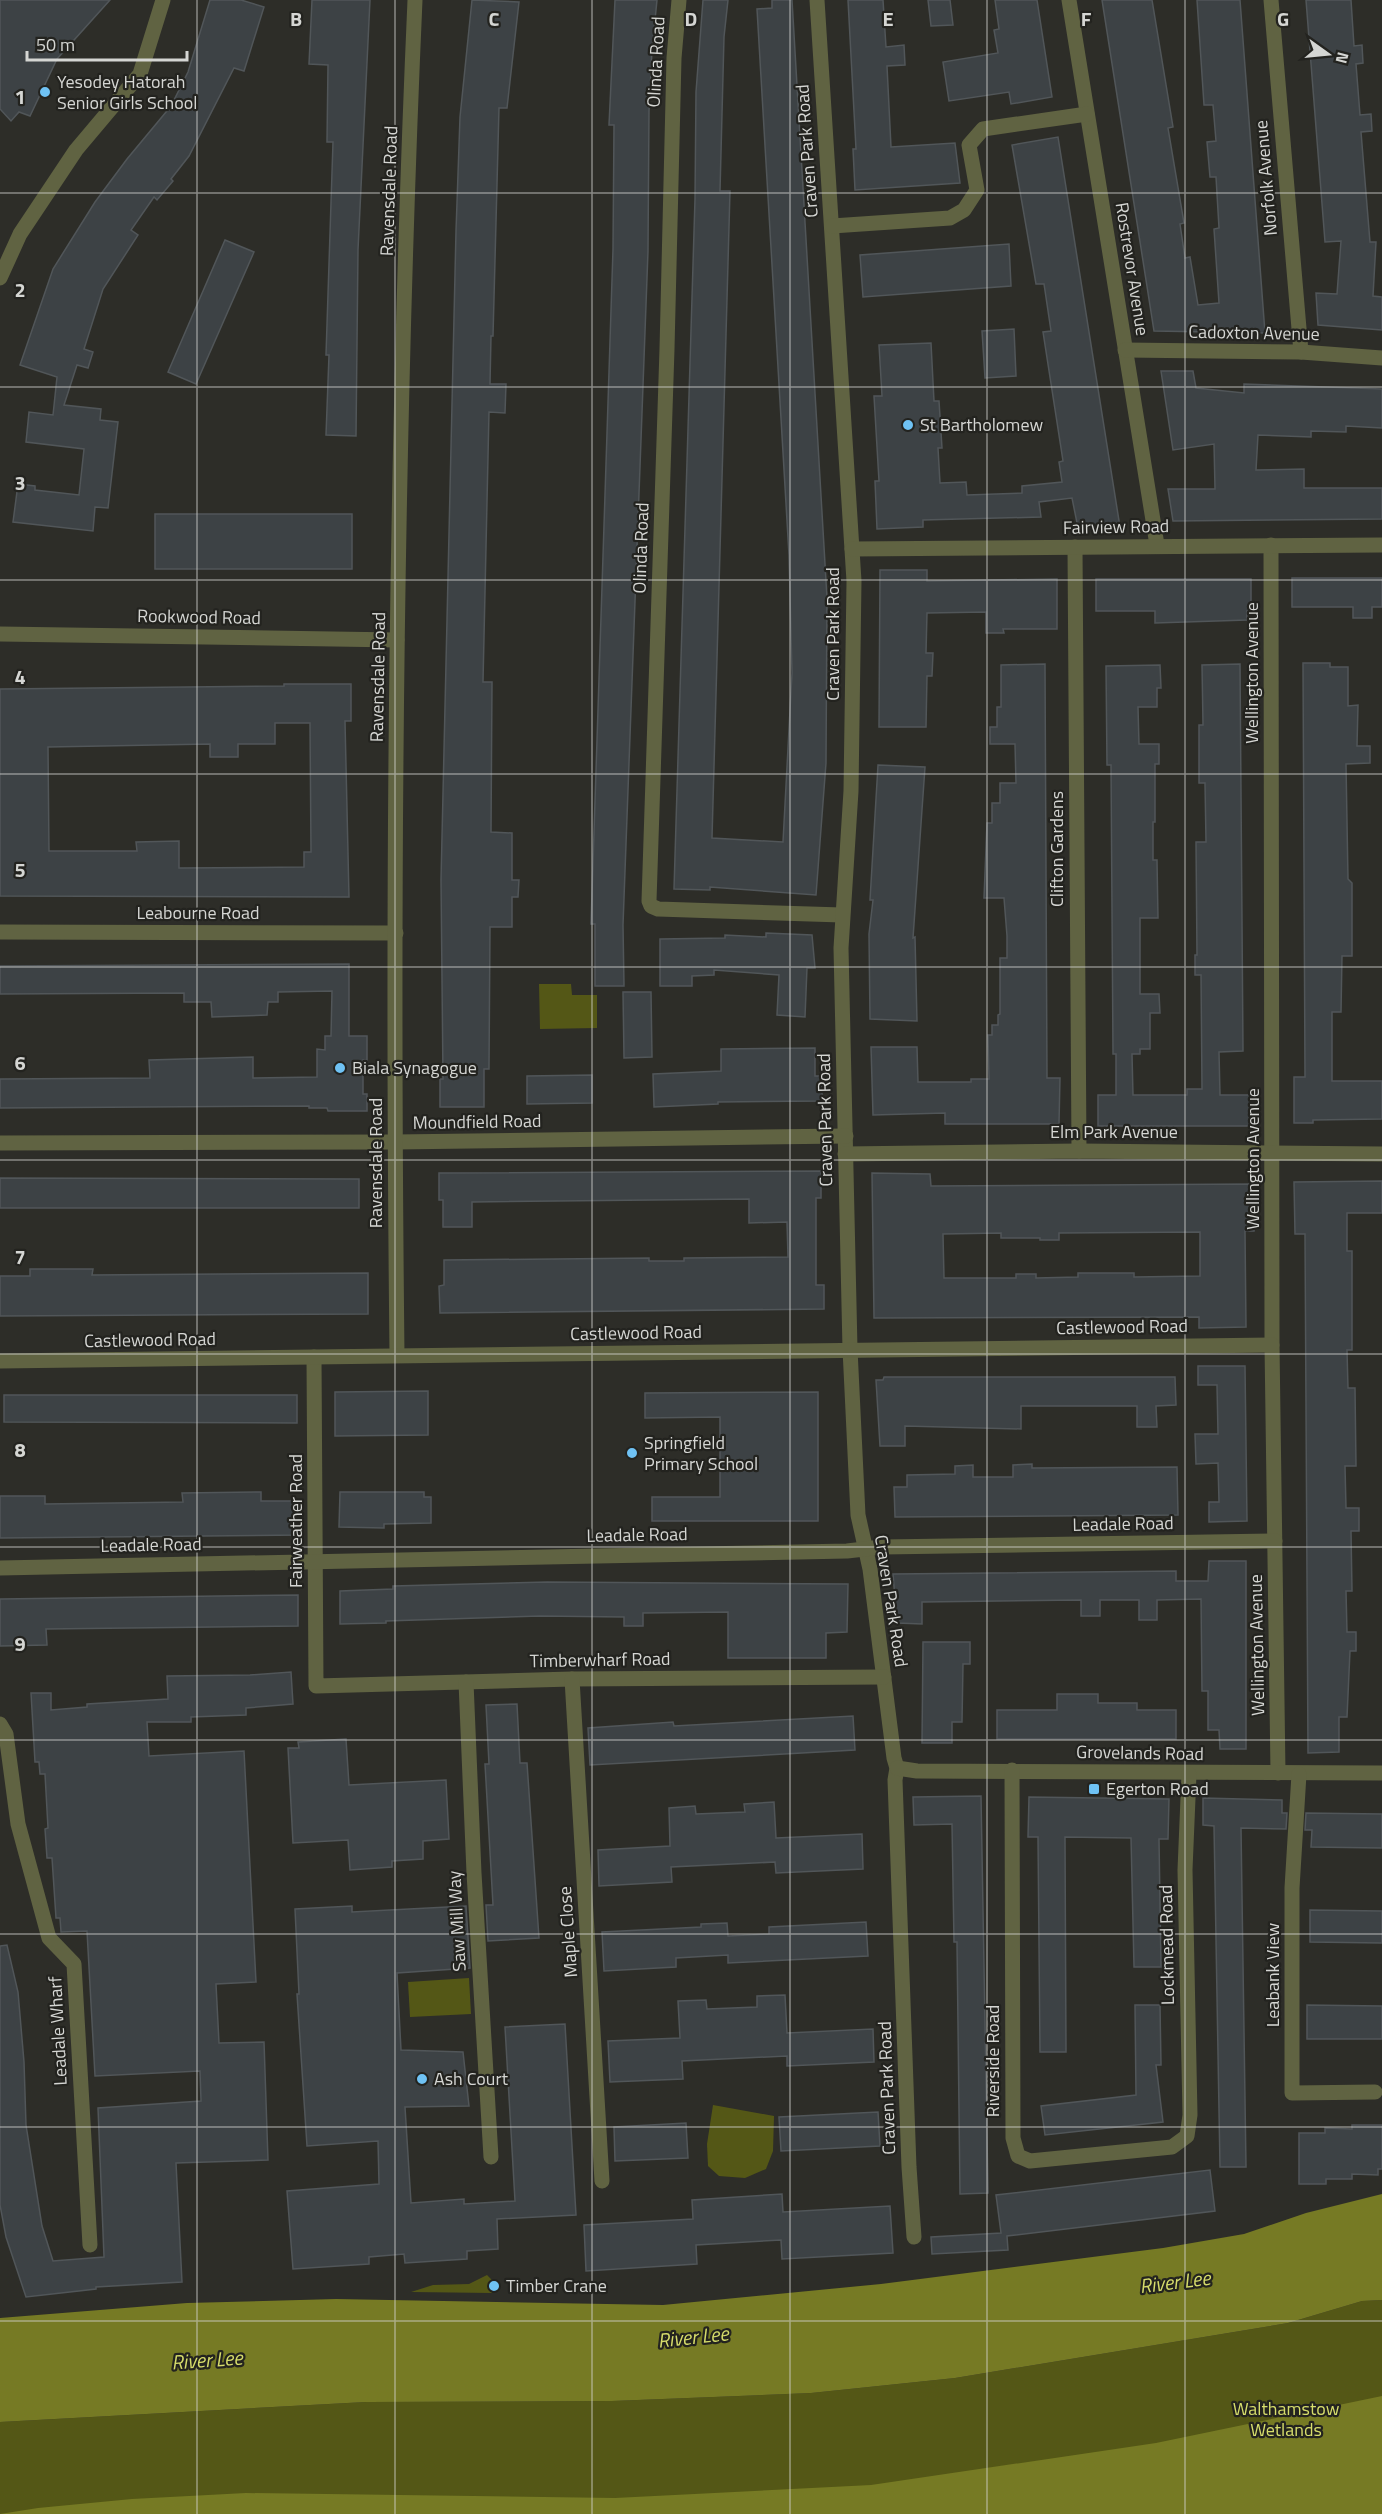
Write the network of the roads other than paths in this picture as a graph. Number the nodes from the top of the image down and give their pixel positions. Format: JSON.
{"nodes":[{"id":1,"x":163,"y":0,"type":"edge"},
{"id":2,"x":415,"y":0,"type":"edge"},
{"id":3,"x":679,"y":0,"type":"edge"},
{"id":4,"x":817,"y":0,"type":"edge"},
{"id":5,"x":1069,"y":0,"type":"edge"},
{"id":6,"x":1271,"y":0,"type":"edge"},
{"id":7,"x":1087,"y":114,"type":"junction"},
{"id":8,"x":832,"y":226,"type":"junction"},
{"id":9,"x":0,"y":278,"type":"edge"},
{"id":10,"x":1125,"y":350,"type":"junction"},
{"id":11,"x":1301,"y":352,"type":"junction"},
{"id":12,"x":1382,"y":358,"type":"edge"},
{"id":13,"x":1157,"y":545,"type":"junction"},
{"id":14,"x":1271,"y":545,"type":"junction"},
{"id":15,"x":1382,"y":545,"type":"edge"},
{"id":16,"x":1075,"y":547,"type":"junction"},
{"id":17,"x":852,"y":549,"type":"junction"},
{"id":18,"x":0,"y":634,"type":"edge"},
{"id":19,"x":398,"y":640,"type":"junction"},
{"id":20,"x":842,"y":915,"type":"junction"},
{"id":21,"x":0,"y":932,"type":"edge"},
{"id":22,"x":396,"y":933,"type":"junction"},
{"id":23,"x":846,"y":1136,"type":"junction"},
{"id":24,"x":395,"y":1142,"type":"junction"},
{"id":25,"x":0,"y":1143,"type":"edge"},
{"id":26,"x":1079,"y":1151,"type":"junction"},
{"id":27,"x":1272,"y":1153,"type":"junction"},
{"id":28,"x":1382,"y":1154,"type":"edge"},
{"id":29,"x":845,"y":1155,"type":"junction"},
{"id":30,"x":1272,"y":1345,"type":"junction"},
{"id":31,"x":850,"y":1349,"type":"junction"},
{"id":32,"x":397,"y":1355,"type":"junction"},
{"id":33,"x":314,"y":1357,"type":"junction"},
{"id":34,"x":0,"y":1361,"type":"edge"},
{"id":35,"x":1275,"y":1541,"type":"junction"},
{"id":36,"x":864,"y":1548,"type":"junction"},
{"id":37,"x":315,"y":1561,"type":"junction"},
{"id":38,"x":0,"y":1568,"type":"edge"},
{"id":39,"x":884,"y":1677,"type":"junction"},
{"id":40,"x":572,"y":1679,"type":"junction"},
{"id":41,"x":466,"y":1682,"type":"junction"},
{"id":42,"x":316,"y":1686,"type":"joint"},
{"id":43,"x":0,"y":1724,"type":"edge"},
{"id":44,"x":897,"y":1768,"type":"junction"},
{"id":45,"x":1011,"y":1770,"type":"junction"},
{"id":46,"x":1278,"y":1773,"type":"junction"},
{"id":47,"x":1382,"y":1773,"type":"edge"},
{"id":48,"x":1189,"y":1774,"type":"junction"},
{"id":49,"x":1299,"y":1774,"type":"junction"},
{"id":50,"x":1375,"y":2092,"type":"dead end"},
{"id":51,"x":1190,"y":2115,"type":"joint"},
{"id":52,"x":491,"y":2157,"type":"dead end"},
{"id":53,"x":602,"y":2181,"type":"dead end"},
{"id":54,"x":914,"y":2237,"type":"dead end"},
{"id":55,"x":90,"y":2245,"type":"dead end"}],
"edges":[{"from":1,"to":9,"type":"street"},
{"from":2,"to":19,"type":"street","name":"Ravensdale Road"},
{"from":3,"to":20,"type":"street","name":"Olinda Road"},
{"from":4,"to":8,"type":"street","name":"Craven Park Road"},
{"from":5,"to":7,"type":"street","name":"Rostrevor Avenue"},
{"from":6,"to":11,"type":"street","name":"Norfolk Avenue"},
{"from":7,"to":8,"type":"street"},
{"from":7,"to":10,"type":"street","name":"Rostrevor Avenue"},
{"from":8,"to":17,"type":"street","name":"Craven Park Road"},
{"from":10,"to":11,"type":"street","name":"Cadoxton Avenue"},
{"from":10,"to":13,"type":"street","name":"Rostrevor Avenue"},
{"from":11,"to":12,"type":"street","name":"Cadoxton Avenue"},
{"from":13,"to":14,"type":"street","name":"Fairview Road"},
{"from":13,"to":16,"type":"street","name":"Fairview Road"},
{"from":14,"to":15,"type":"street","name":"Fairview Road"},
{"from":14,"to":27,"type":"street","name":"Wellington Avenue"},
{"from":16,"to":17,"type":"street","name":"Fairview Road"},
{"from":16,"to":26,"type":"street","name":"Clifton Gardens"},
{"from":17,"to":20,"type":"street","name":"Craven Park Road"},
{"from":18,"to":19,"type":"street","name":"Rookwood Road"},
{"from":19,"to":22,"type":"street","name":"Ravensdale Road"},
{"from":20,"to":23,"type":"street","name":"Craven Park Road"},
{"from":21,"to":22,"type":"street","name":"Leabourne Road"},
{"from":22,"to":24,"type":"street","name":"Ravensdale Road"},
{"from":23,"to":24,"type":"street","name":"Moundfield Road"},
{"from":23,"to":29,"type":"street","name":"Craven Park Road"},
{"from":24,"to":25,"type":"street","name":"Moundfield Road"},
{"from":24,"to":32,"type":"street","name":"Ravensdale Road"},
{"from":26,"to":27,"type":"street","name":"Elm Park Avenue"},
{"from":26,"to":29,"type":"street","name":"Elm Park Avenue"},
{"from":27,"to":28,"type":"street","name":"Elm Park Avenue"},
{"from":27,"to":30,"type":"street","name":"Wellington Avenue"},
{"from":29,"to":31,"type":"street","name":"Craven Park Road"},
{"from":30,"to":31,"type":"street","name":"Castlewood Road"},
{"from":30,"to":35,"type":"street","name":"Wellington Avenue"},
{"from":31,"to":32,"type":"street","name":"Castlewood Road"},
{"from":31,"to":36,"type":"street","name":"Craven Park Road"},
{"from":32,"to":33,"type":"street","name":"Castlewood Road"},
{"from":33,"to":34,"type":"street","name":"Castlewood Road"},
{"from":33,"to":37,"type":"street","name":"Fairweather Road"},
{"from":35,"to":36,"type":"street","name":"Leadale Road"},
{"from":35,"to":46,"type":"street","name":"Wellington Avenue"},
{"from":36,"to":37,"type":"street","name":"Leadale Road"},
{"from":36,"to":39,"type":"street","name":"Craven Park Road"},
{"from":37,"to":38,"type":"street","name":"Leadale Road"},
{"from":37,"to":42,"type":"street","name":"Fairweather Road"},
{"from":39,"to":40,"type":"street","name":"Timberwharf Road"},
{"from":39,"to":44,"type":"street","name":"Craven Park Road"},
{"from":40,"to":41,"type":"street","name":"Timberwharf Road"},
{"from":40,"to":53,"type":"street","name":"Maple Close"},
{"from":41,"to":42,"type":"street","name":"Timberwharf Road"},
{"from":41,"to":52,"type":"street","name":"Saw Mill Way"},
{"from":43,"to":55,"type":"street","name":"Leadale Wharf"},
{"from":44,"to":45,"type":"street","name":"Grovelands Road"},
{"from":44,"to":54,"type":"street","name":"Craven Park Road"},
{"from":45,"to":48,"type":"street","name":"Grovelands Road"},
{"from":45,"to":51,"type":"street","name":"Riverside Road"},
{"from":46,"to":48,"type":"street","name":"Grovelands Road"},
{"from":46,"to":49,"type":"street","name":"Grovelands Road"},
{"from":47,"to":49,"type":"street","name":"Grovelands Road"},
{"from":48,"to":51,"type":"street","name":"Lockmead Road"},
{"from":49,"to":50,"type":"street","name":"Leabank View"}]}
